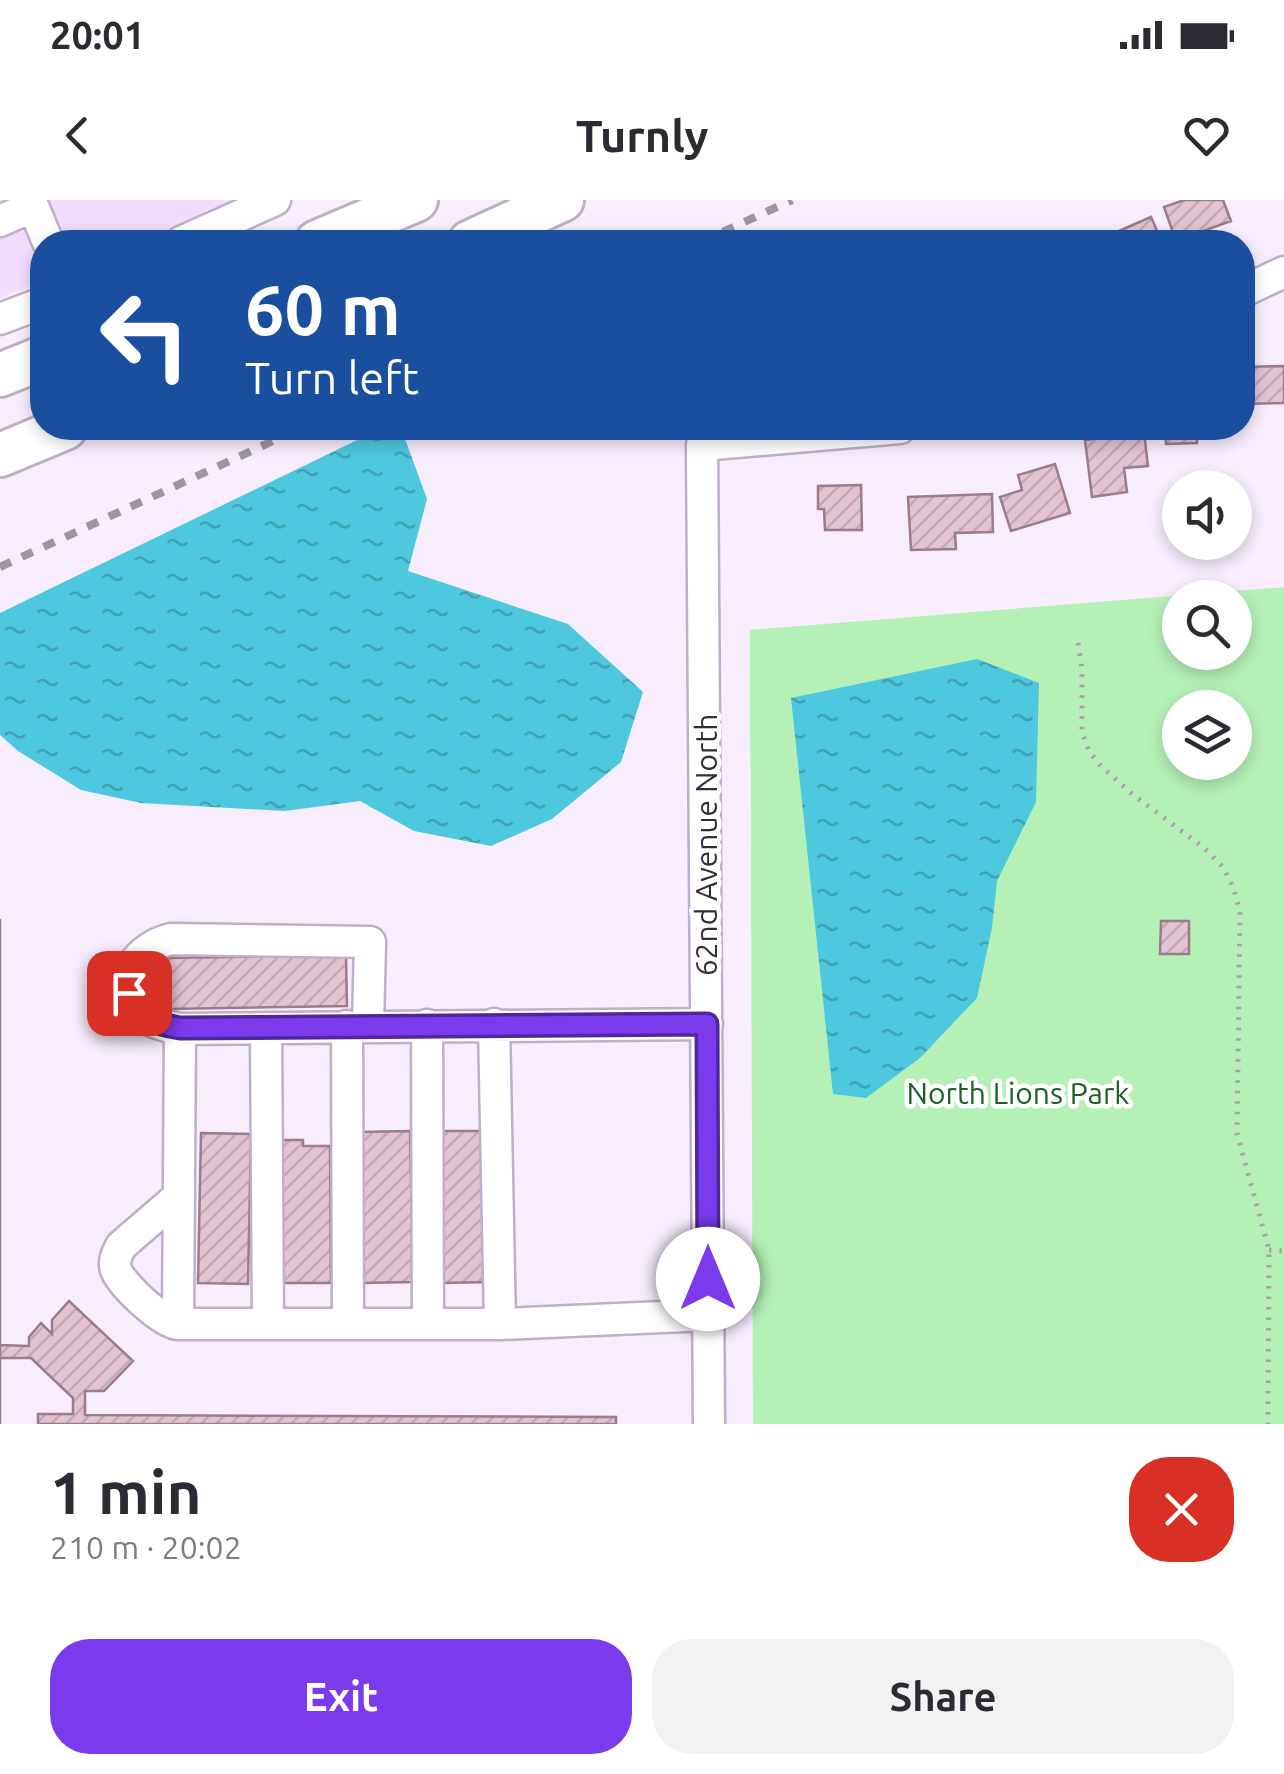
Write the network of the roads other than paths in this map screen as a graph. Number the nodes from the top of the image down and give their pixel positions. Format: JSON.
{"nodes":[{"id":1,"x":416,"y":200,"type":"edge"},
{"id":2,"x":562,"y":200,"type":"edge"},
{"id":3,"x":264,"y":202,"type":"edge"},
{"id":4,"x":40,"y":203,"type":"edge"},
{"id":5,"x":0,"y":221,"type":"edge"},
{"id":6,"x":46,"y":230,"type":"edge"},
{"id":7,"x":205,"y":230,"type":"edge"},
{"id":8,"x":345,"y":230,"type":"edge"},
{"id":9,"x":496,"y":230,"type":"edge"},
{"id":10,"x":1284,"y":272,"type":"edge"},
{"id":11,"x":1255,"y":286,"type":"edge"},
{"id":12,"x":30,"y":307,"type":"edge"},
{"id":13,"x":0,"y":318,"type":"edge"},
{"id":14,"x":30,"y":363,"type":"edge"},
{"id":15,"x":0,"y":375,"type":"edge"},
{"id":16,"x":37,"y":440,"type":"edge"},
{"id":17,"x":760,"y":440,"type":"edge"},
{"id":18,"x":0,"y":456,"type":"edge"},
{"id":19,"x":494,"y":1024,"type":"junction"},
{"id":20,"x":707,"y":1024,"type":"junction"},
{"id":21,"x":427,"y":1025,"type":"junction"},
{"id":22,"x":358,"y":1026,"type":"junction"},
{"id":23,"x":180,"y":1028,"type":"junction"},
{"id":24,"x":266,"y":1028,"type":"junction"},
{"id":25,"x":178,"y":1196,"type":"junction"},
{"id":26,"x":708,"y":1315,"type":"junction"},
{"id":27,"x":178,"y":1324,"type":"junction"},
{"id":28,"x":268,"y":1324,"type":"junction"},
{"id":29,"x":348,"y":1324,"type":"junction"},
{"id":30,"x":428,"y":1324,"type":"junction"},
{"id":31,"x":500,"y":1324,"type":"junction"},
{"id":32,"x":709,"y":1424,"type":"edge"}],
"edges":[{"from":1,"to":8,"type":"highway"},
{"from":2,"to":9,"type":"highway"},
{"from":3,"to":7,"type":"street"},
{"from":4,"to":5,"type":"street"},
{"from":4,"to":6,"type":"street"},
{"from":10,"to":11,"type":"street"},
{"from":12,"to":13,"type":"street"},
{"from":14,"to":15,"type":"highway"},
{"from":16,"to":18,"type":"highway"},
{"from":17,"to":20,"type":"street","name":"62nd Avenue North"},
{"from":19,"to":20,"type":"street"},
{"from":19,"to":21,"type":"street"},
{"from":19,"to":31,"type":"street"},
{"from":20,"to":26,"type":"street","name":"62nd Avenue North"},
{"from":21,"to":22,"type":"street"},
{"from":21,"to":30,"type":"street"},
{"from":22,"to":23,"type":"street"},
{"from":22,"to":24,"type":"street"},
{"from":22,"to":29,"type":"street"},
{"from":23,"to":24,"type":"street"},
{"from":23,"to":25,"type":"street"},
{"from":24,"to":28,"type":"street"},
{"from":25,"to":27,"type":"street"},
{"from":25,"to":27,"type":"street"},
{"from":26,"to":31,"type":"street"},
{"from":26,"to":32,"type":"street","name":"62nd Avenue North"},
{"from":27,"to":28,"type":"street"},
{"from":28,"to":29,"type":"street"},
{"from":29,"to":30,"type":"street"},
{"from":30,"to":31,"type":"street"}]}
